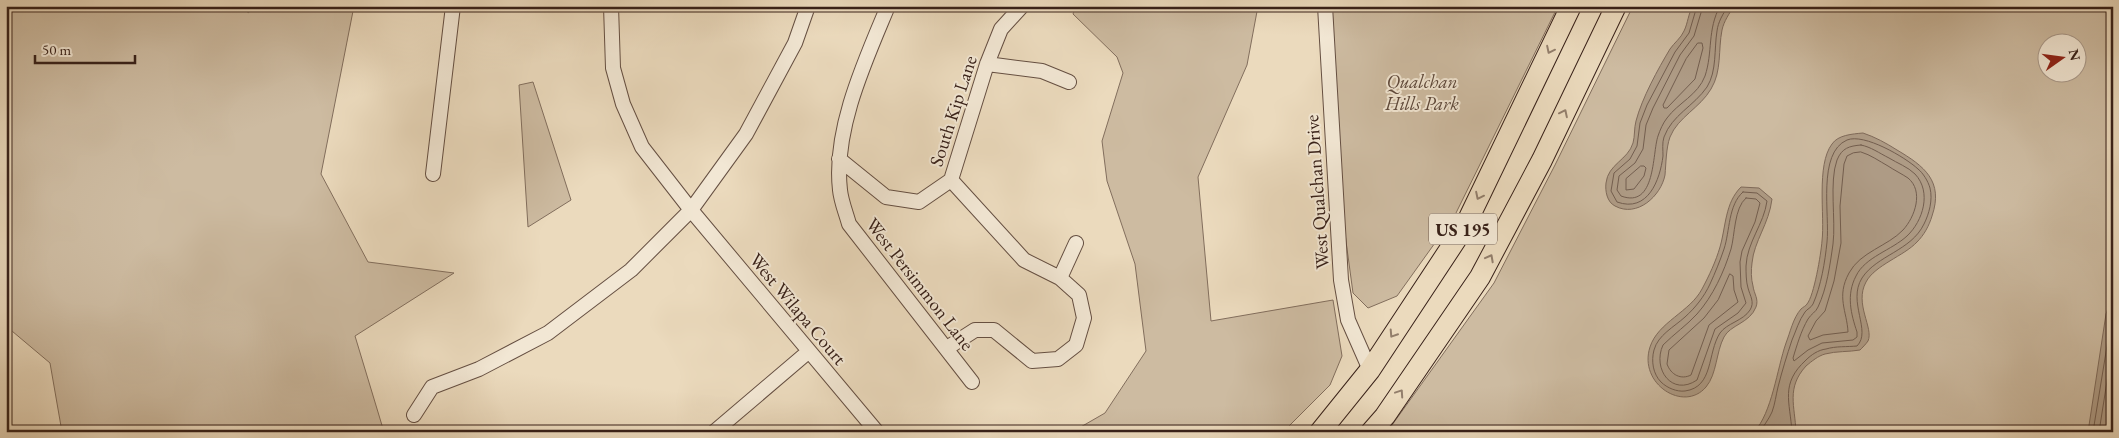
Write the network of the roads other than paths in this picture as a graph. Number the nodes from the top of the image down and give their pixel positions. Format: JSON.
{"nodes":[{"id":1,"x":453,"y":6,"type":"edge"},
{"id":2,"x":611,"y":6,"type":"edge"},
{"id":3,"x":808,"y":6,"type":"edge"},
{"id":4,"x":888,"y":6,"type":"edge"},
{"id":5,"x":1022,"y":6,"type":"edge"},
{"id":6,"x":1325,"y":6,"type":"edge"},
{"id":7,"x":1571,"y":6,"type":"edge"},
{"id":8,"x":1616,"y":6,"type":"edge"},
{"id":9,"x":1013,"y":12,"type":"edge"},
{"id":10,"x":987,"y":64,"type":"junction"},
{"id":11,"x":1069,"y":82,"type":"dead end"},
{"id":12,"x":839,"y":159,"type":"junction"},
{"id":13,"x":433,"y":174,"type":"dead end"},
{"id":14,"x":951,"y":180,"type":"junction"},
{"id":15,"x":691,"y":210,"type":"junction"},
{"id":16,"x":1076,"y":243,"type":"dead end"},
{"id":17,"x":1060,"y":278,"type":"junction"},
{"id":18,"x":947,"y":348,"type":"junction"},
{"id":19,"x":808,"y":352,"type":"junction"},
{"id":20,"x":1370,"y":370,"type":"junction"},
{"id":21,"x":972,"y":382,"type":"dead end"},
{"id":22,"x":414,"y":415,"type":"dead end"},
{"id":23,"x":714,"y":432,"type":"edge"},
{"id":24,"x":877,"y":432,"type":"edge"},
{"id":25,"x":1320,"y":432,"type":"edge"},
{"id":26,"x":1371,"y":432,"type":"edge"}],
"edges":[{"from":1,"to":13,"type":"street"},
{"from":2,"to":15,"type":"street","name":"West Wilapa Court"},
{"from":3,"to":15,"type":"street"},
{"from":4,"to":12,"type":"street","name":"West Persimmon Lane"},
{"from":5,"to":9,"type":"street","name":"South Kip Lane"},
{"from":6,"to":20,"type":"street","name":"West Qualchan Drive"},
{"from":7,"to":20,"type":"highway","number":"US 195","one_way":true},
{"from":26,"to":8,"type":"highway","number":"US 195","one_way":true},
{"from":9,"to":10,"type":"street","name":"South Kip Lane"},
{"from":10,"to":11,"type":"street"},
{"from":10,"to":14,"type":"street","name":"South Kip Lane"},
{"from":12,"to":14,"type":"street","name":"South Kip Lane"},
{"from":12,"to":18,"type":"street","name":"West Persimmon Lane"},
{"from":14,"to":17,"type":"street"},
{"from":15,"to":19,"type":"street","name":"West Wilapa Court"},
{"from":15,"to":22,"type":"street"},
{"from":16,"to":17,"type":"street"},
{"from":17,"to":18,"type":"street"},
{"from":18,"to":21,"type":"street","name":"West Persimmon Lane"},
{"from":19,"to":23,"type":"street"},
{"from":19,"to":24,"type":"street","name":"West Wilapa Court"},
{"from":20,"to":25,"type":"highway","number":"US 195"}]}
